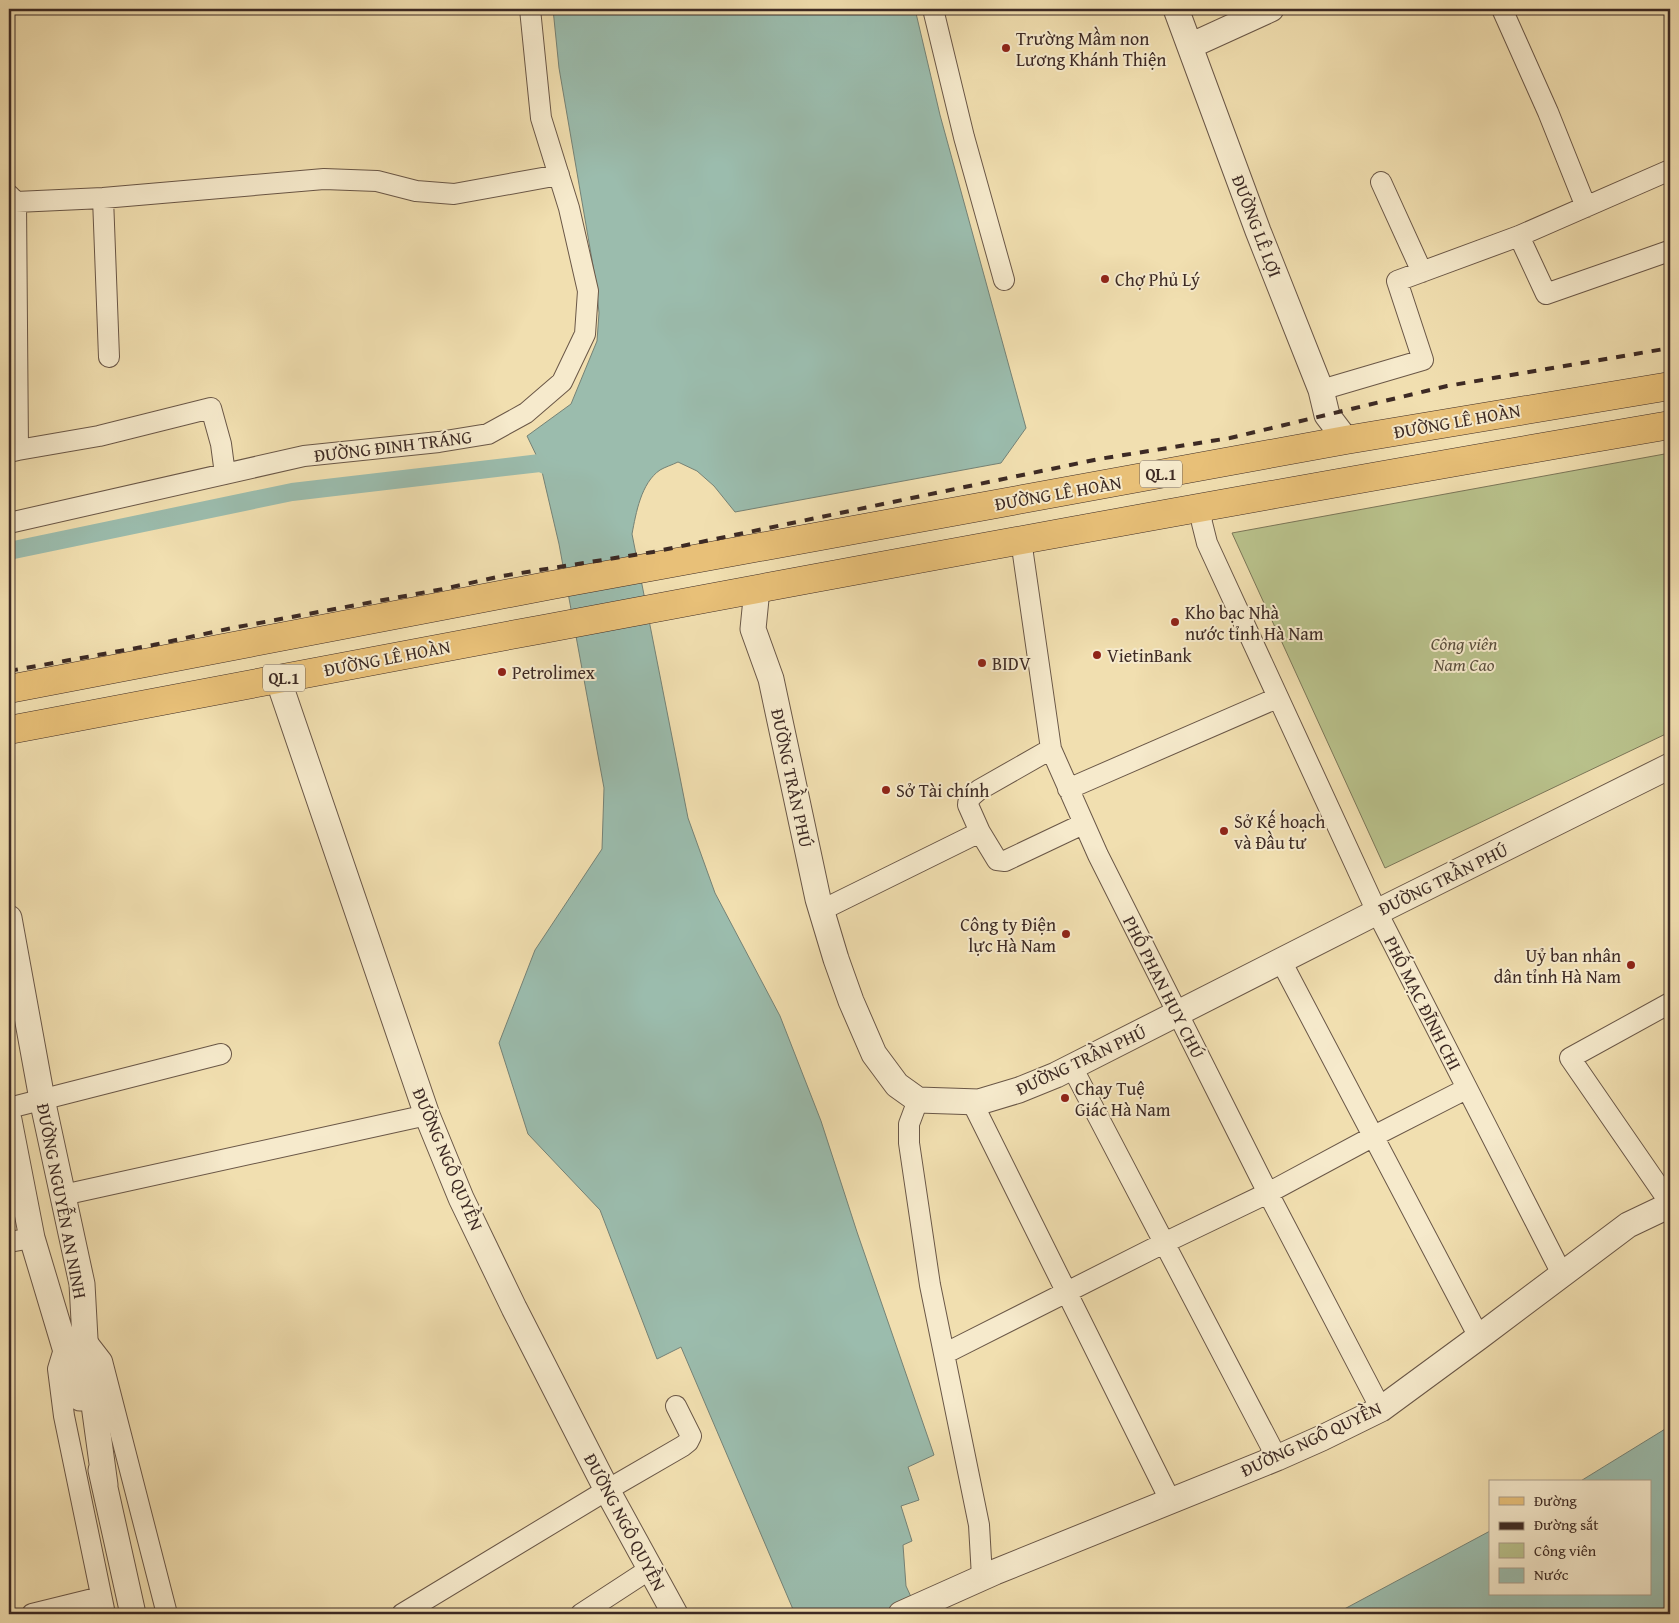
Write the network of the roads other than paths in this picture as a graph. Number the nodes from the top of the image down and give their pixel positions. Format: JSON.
{"nodes":[{"id":1,"x":530,"y":9,"type":"edge"},
{"id":2,"x":933,"y":9,"type":"edge"},
{"id":3,"x":1176,"y":9,"type":"edge"},
{"id":4,"x":1271,"y":9,"type":"edge"},
{"id":5,"x":1502,"y":9,"type":"edge"},
{"id":6,"x":1190,"y":46,"type":"junction"},
{"id":7,"x":1670,"y":170,"type":"edge"},
{"id":8,"x":558,"y":175,"type":"junction"},
{"id":9,"x":1381,"y":182,"type":"dead end"},
{"id":10,"x":103,"y":198,"type":"junction"},
{"id":11,"x":12,"y":199,"type":"edge"},
{"id":12,"x":1586,"y":206,"type":"junction"},
{"id":13,"x":1519,"y":236,"type":"junction"},
{"id":14,"x":1669,"y":251,"type":"dead end"},
{"id":15,"x":1422,"y":272,"type":"junction"},
{"id":16,"x":1004,"y":280,"type":"dead end"},
{"id":17,"x":109,"y":357,"type":"dead end"},
{"id":18,"x":1670,"y":386,"type":"edge"},
{"id":19,"x":1321,"y":390,"type":"junction"},
{"id":20,"x":1670,"y":426,"type":"edge"},
{"id":21,"x":1346,"y":440,"type":"junction"},
{"id":22,"x":13,"y":451,"type":"edge"},
{"id":23,"x":225,"y":474,"type":"junction"},
{"id":24,"x":1354,"y":479,"type":"junction"},
{"id":25,"x":1201,"y":508,"type":"junction"},
{"id":26,"x":9,"y":523,"type":"edge"},
{"id":27,"x":1021,"y":540,"type":"junction"},
{"id":28,"x":750,"y":549,"type":"junction"},
{"id":29,"x":756,"y":589,"type":"junction"},
{"id":30,"x":278,"y":679,"type":"junction"},
{"id":31,"x":9,"y":689,"type":"edge"},
{"id":32,"x":1277,"y":698,"type":"junction"},
{"id":33,"x":9,"y":730,"type":"edge"},
{"id":34,"x":1051,"y":749,"type":"junction"},
{"id":35,"x":1670,"y":766,"type":"edge"},
{"id":36,"x":1068,"y":789,"type":"junction"},
{"id":37,"x":1083,"y":824,"type":"junction"},
{"id":38,"x":980,"y":832,"type":"junction"},
{"id":39,"x":822,"y":910,"type":"junction"},
{"id":40,"x":1376,"y":912,"type":"junction"},
{"id":41,"x":9,"y":918,"type":"edge"},
{"id":42,"x":1281,"y":961,"type":"junction"},
{"id":43,"x":1670,"y":1003,"type":"edge"},
{"id":44,"x":1178,"y":1014,"type":"junction"},
{"id":45,"x":221,"y":1054,"type":"dead end"},
{"id":46,"x":1072,"y":1067,"type":"junction"},
{"id":47,"x":1466,"y":1090,"type":"junction"},
{"id":48,"x":42,"y":1099,"type":"junction"},
{"id":49,"x":918,"y":1100,"type":"junction"},
{"id":50,"x":972,"y":1102,"type":"junction"},
{"id":51,"x":9,"y":1108,"type":"edge"},
{"id":52,"x":427,"y":1115,"type":"junction"},
{"id":53,"x":9,"y":1120,"type":"edge"},
{"id":54,"x":1374,"y":1136,"type":"junction"},
{"id":55,"x":1268,"y":1193,"type":"junction"},
{"id":56,"x":63,"y":1195,"type":"junction"},
{"id":57,"x":1670,"y":1204,"type":"edge"},
{"id":58,"x":21,"y":1240,"type":"edge"},
{"id":59,"x":1164,"y":1243,"type":"junction"},
{"id":60,"x":1562,"y":1274,"type":"junction"},
{"id":61,"x":82,"y":1284,"type":"junction"},
{"id":62,"x":1067,"y":1292,"type":"junction"},
{"id":63,"x":49,"y":1294,"type":"junction"},
{"id":64,"x":1479,"y":1337,"type":"junction"},
{"id":65,"x":75,"y":1343,"type":"junction"},
{"id":66,"x":944,"y":1354,"type":"junction"},
{"id":67,"x":676,"y":1406,"type":"dead end"},
{"id":68,"x":1381,"y":1409,"type":"junction"},
{"id":69,"x":1277,"y":1458,"type":"junction"},
{"id":70,"x":607,"y":1490,"type":"junction"},
{"id":71,"x":1170,"y":1500,"type":"junction"},
{"id":72,"x":650,"y":1569,"type":"junction"},
{"id":73,"x":982,"y":1578,"type":"junction"},
{"id":74,"x":103,"y":1606,"type":"edge"},
{"id":75,"x":32,"y":1614,"type":"edge"},
{"id":76,"x":133,"y":1614,"type":"edge"},
{"id":77,"x":167,"y":1614,"type":"edge"},
{"id":78,"x":402,"y":1614,"type":"edge"},
{"id":79,"x":581,"y":1614,"type":"edge"},
{"id":80,"x":675,"y":1614,"type":"edge"},
{"id":81,"x":901,"y":1614,"type":"edge"}],
"edges":[{"from":1,"to":8,"type":"street","name":"ĐƯỜNG ĐINH TRÁNG"},
{"from":2,"to":16,"type":"street"},
{"from":3,"to":6,"type":"street","name":"ĐƯỜNG LÊ LỢI"},
{"from":4,"to":6,"type":"street"},
{"from":5,"to":12,"type":"street"},
{"from":6,"to":19,"type":"street","name":"ĐƯỜNG LÊ LỢI"},
{"from":7,"to":12,"type":"street"},
{"from":8,"to":10,"type":"street"},
{"from":8,"to":23,"type":"street","name":"ĐƯỜNG ĐINH TRÁNG"},
{"from":9,"to":15,"type":"street"},
{"from":10,"to":11,"type":"street"},
{"from":10,"to":17,"type":"street"},
{"from":11,"to":22,"type":"street"},
{"from":12,"to":13,"type":"street"},
{"from":13,"to":14,"type":"street"},
{"from":13,"to":15,"type":"street"},
{"from":15,"to":19,"type":"street"},
{"from":18,"to":21,"type":"main road","name":"ĐƯỜNG LÊ HOÀN","number":"QL.1"},
{"from":19,"to":21,"type":"street","name":"ĐƯỜNG LÊ LỢI"},
{"from":20,"to":24,"type":"main road","number":"QL.1"},
{"from":21,"to":24,"type":"main road"},
{"from":21,"to":28,"type":"main road","name":"ĐƯỜNG LÊ HOÀN","number":"QL.1"},
{"from":22,"to":23,"type":"street"},
{"from":23,"to":26,"type":"street","name":"ĐƯỜNG ĐINH TRÁNG"},
{"from":24,"to":25,"type":"main road","number":"QL.1"},
{"from":25,"to":27,"type":"main road","number":"QL.1"},
{"from":25,"to":32,"type":"street","name":"PHỐ MẠC ĐĨNH CHI"},
{"from":27,"to":29,"type":"main road","number":"QL.1"},
{"from":27,"to":34,"type":"street","name":"PHỐ PHAN HUY CHÚ"},
{"from":28,"to":29,"type":"main road"},
{"from":28,"to":31,"type":"main road","name":"ĐƯỜNG LÊ HOÀN","number":"QL.1"},
{"from":29,"to":30,"type":"main road","name":"ĐƯỜNG LÊ HOÀN","number":"QL.1"},
{"from":29,"to":39,"type":"street","name":"ĐƯỜNG TRẦN PHÚ"},
{"from":30,"to":33,"type":"main road","name":"ĐƯỜNG LÊ HOÀN","number":"QL.1"},
{"from":30,"to":52,"type":"street","name":"ĐƯỜNG NGÔ QUYỀN"},
{"from":32,"to":36,"type":"street"},
{"from":32,"to":40,"type":"street","name":"PHỐ MẠC ĐĨNH CHI"},
{"from":34,"to":36,"type":"street","name":"PHỐ PHAN HUY CHÚ"},
{"from":34,"to":38,"type":"street"},
{"from":35,"to":40,"type":"street","name":"ĐƯỜNG TRẦN PHÚ"},
{"from":36,"to":37,"type":"street","name":"PHỐ PHAN HUY CHÚ"},
{"from":37,"to":38,"type":"street"},
{"from":37,"to":44,"type":"street","name":"PHỐ PHAN HUY CHÚ"},
{"from":38,"to":39,"type":"street"},
{"from":39,"to":49,"type":"street","name":"ĐƯỜNG TRẦN PHÚ"},
{"from":40,"to":42,"type":"street","name":"ĐƯỜNG TRẦN PHÚ"},
{"from":40,"to":47,"type":"street","name":"PHỐ MẠC ĐĨNH CHI"},
{"from":41,"to":48,"type":"street","name":"ĐƯỜNG NGUYỄN AN NINH"},
{"from":42,"to":44,"type":"street","name":"ĐƯỜNG TRẦN PHÚ"},
{"from":42,"to":54,"type":"street"},
{"from":43,"to":57,"type":"street"},
{"from":44,"to":46,"type":"street","name":"ĐƯỜNG TRẦN PHÚ"},
{"from":44,"to":55,"type":"street","name":"PHỐ PHAN HUY CHÚ"},
{"from":45,"to":48,"type":"street"},
{"from":46,"to":50,"type":"street","name":"ĐƯỜNG TRẦN PHÚ"},
{"from":46,"to":59,"type":"street"},
{"from":47,"to":54,"type":"street"},
{"from":47,"to":60,"type":"street","name":"PHỐ MẠC ĐĨNH CHI"},
{"from":48,"to":51,"type":"street"},
{"from":48,"to":56,"type":"street","name":"ĐƯỜNG NGUYỄN AN NINH"},
{"from":49,"to":50,"type":"street","name":"ĐƯỜNG TRẦN PHÚ"},
{"from":49,"to":66,"type":"street"},
{"from":50,"to":62,"type":"street"},
{"from":52,"to":56,"type":"street"},
{"from":52,"to":70,"type":"street","name":"ĐƯỜNG NGÔ QUYỀN"},
{"from":53,"to":58,"type":"street","name":"ĐƯỜNG NGUYỄN AN NINH"},
{"from":54,"to":55,"type":"street"},
{"from":54,"to":64,"type":"street"},
{"from":55,"to":59,"type":"street"},
{"from":55,"to":68,"type":"street","name":"PHỐ PHAN HUY CHÚ"},
{"from":56,"to":61,"type":"street","name":"ĐƯỜNG NGUYỄN AN NINH"},
{"from":57,"to":60,"type":"street","name":"ĐƯỜNG NGÔ QUYỀN"},
{"from":58,"to":63,"type":"street","name":"ĐƯỜNG NGUYỄN AN NINH"},
{"from":59,"to":62,"type":"street"},
{"from":59,"to":69,"type":"street"},
{"from":60,"to":64,"type":"street","name":"ĐƯỜNG NGÔ QUYỀN"},
{"from":61,"to":63,"type":"street"},
{"from":61,"to":65,"type":"street","name":"ĐƯỜNG NGUYỄN AN NINH"},
{"from":62,"to":66,"type":"street"},
{"from":62,"to":71,"type":"street"},
{"from":63,"to":65,"type":"street","name":"ĐƯỜNG NGUYỄN AN NINH"},
{"from":64,"to":68,"type":"street","name":"ĐƯỜNG NGÔ QUYỀN"},
{"from":65,"to":74,"type":"street"},
{"from":65,"to":76,"type":"street","name":"ĐƯỜNG NGUYỄN AN NINH"},
{"from":65,"to":77,"type":"street"},
{"from":66,"to":73,"type":"street"},
{"from":67,"to":70,"type":"street"},
{"from":68,"to":69,"type":"street","name":"ĐƯỜNG NGÔ QUYỀN"},
{"from":69,"to":71,"type":"street","name":"ĐƯỜNG NGÔ QUYỀN"},
{"from":70,"to":72,"type":"street","name":"ĐƯỜNG NGÔ QUYỀN"},
{"from":70,"to":78,"type":"street"},
{"from":71,"to":73,"type":"street","name":"ĐƯỜNG NGÔ QUYỀN"},
{"from":72,"to":79,"type":"street"},
{"from":72,"to":80,"type":"street","name":"ĐƯỜNG NGÔ QUYỀN"},
{"from":73,"to":81,"type":"street","name":"ĐƯỜNG NGÔ QUYỀN"},
{"from":74,"to":75,"type":"street"}]}
